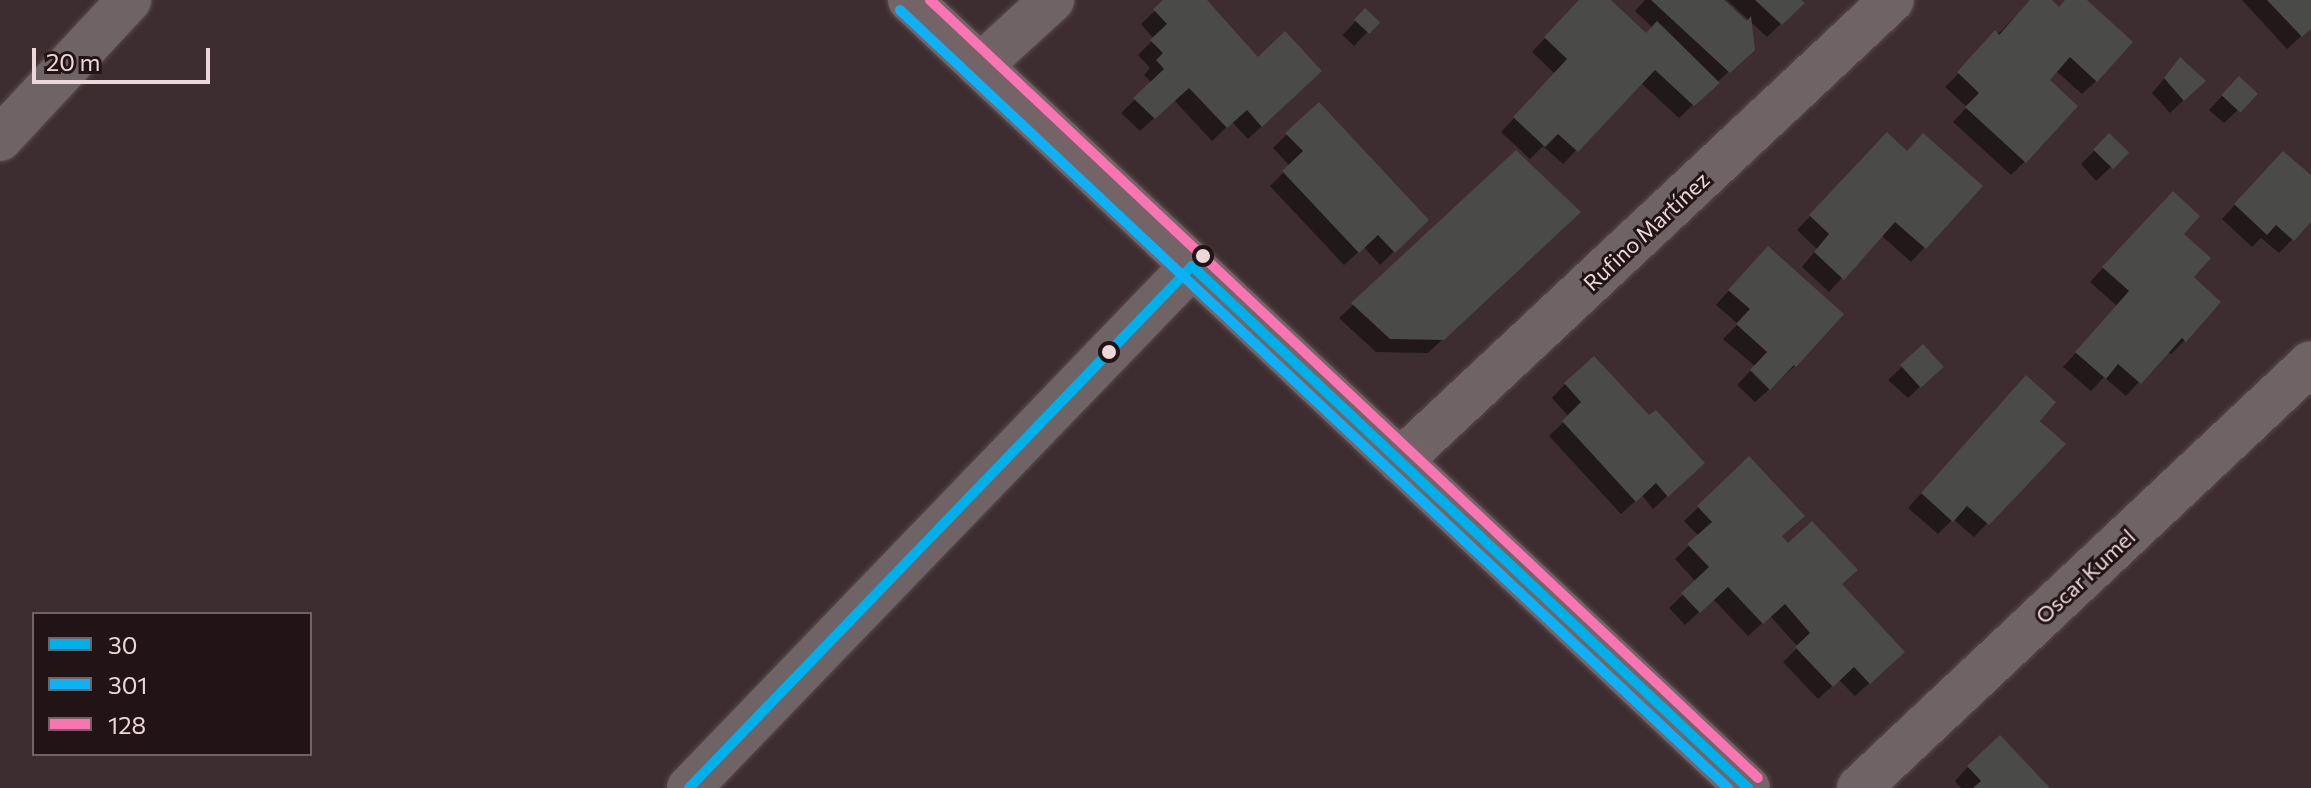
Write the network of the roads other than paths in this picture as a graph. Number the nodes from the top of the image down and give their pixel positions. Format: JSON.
{"nodes":[{"id":1,"x":129,"y":0,"type":"edge"},
{"id":2,"x":910,"y":0,"type":"edge"},
{"id":3,"x":1052,"y":0,"type":"edge"},
{"id":4,"x":1892,"y":0,"type":"edge"},
{"id":5,"x":980,"y":66,"type":"junction"},
{"id":6,"x":0,"y":139,"type":"edge"},
{"id":7,"x":1192,"y":266,"type":"junction"},
{"id":8,"x":2311,"y":363,"type":"edge"},
{"id":9,"x":1400,"y":461,"type":"junction"},
{"id":10,"x":689,"y":788,"type":"edge"},
{"id":11,"x":1748,"y":788,"type":"edge"},
{"id":12,"x":1859,"y":788,"type":"edge"}],
"edges":[{"from":1,"to":6,"type":"street"},
{"from":2,"to":5,"type":"main road"},
{"from":3,"to":5,"type":"street"},
{"from":4,"to":9,"type":"street","name":"Rufino Martínez"},
{"from":5,"to":7,"type":"main road"},
{"from":7,"to":9,"type":"main road"},
{"from":7,"to":10,"type":"street"},
{"from":8,"to":12,"type":"street","name":"Oscar Kumel"},
{"from":9,"to":11,"type":"main road"}]}
